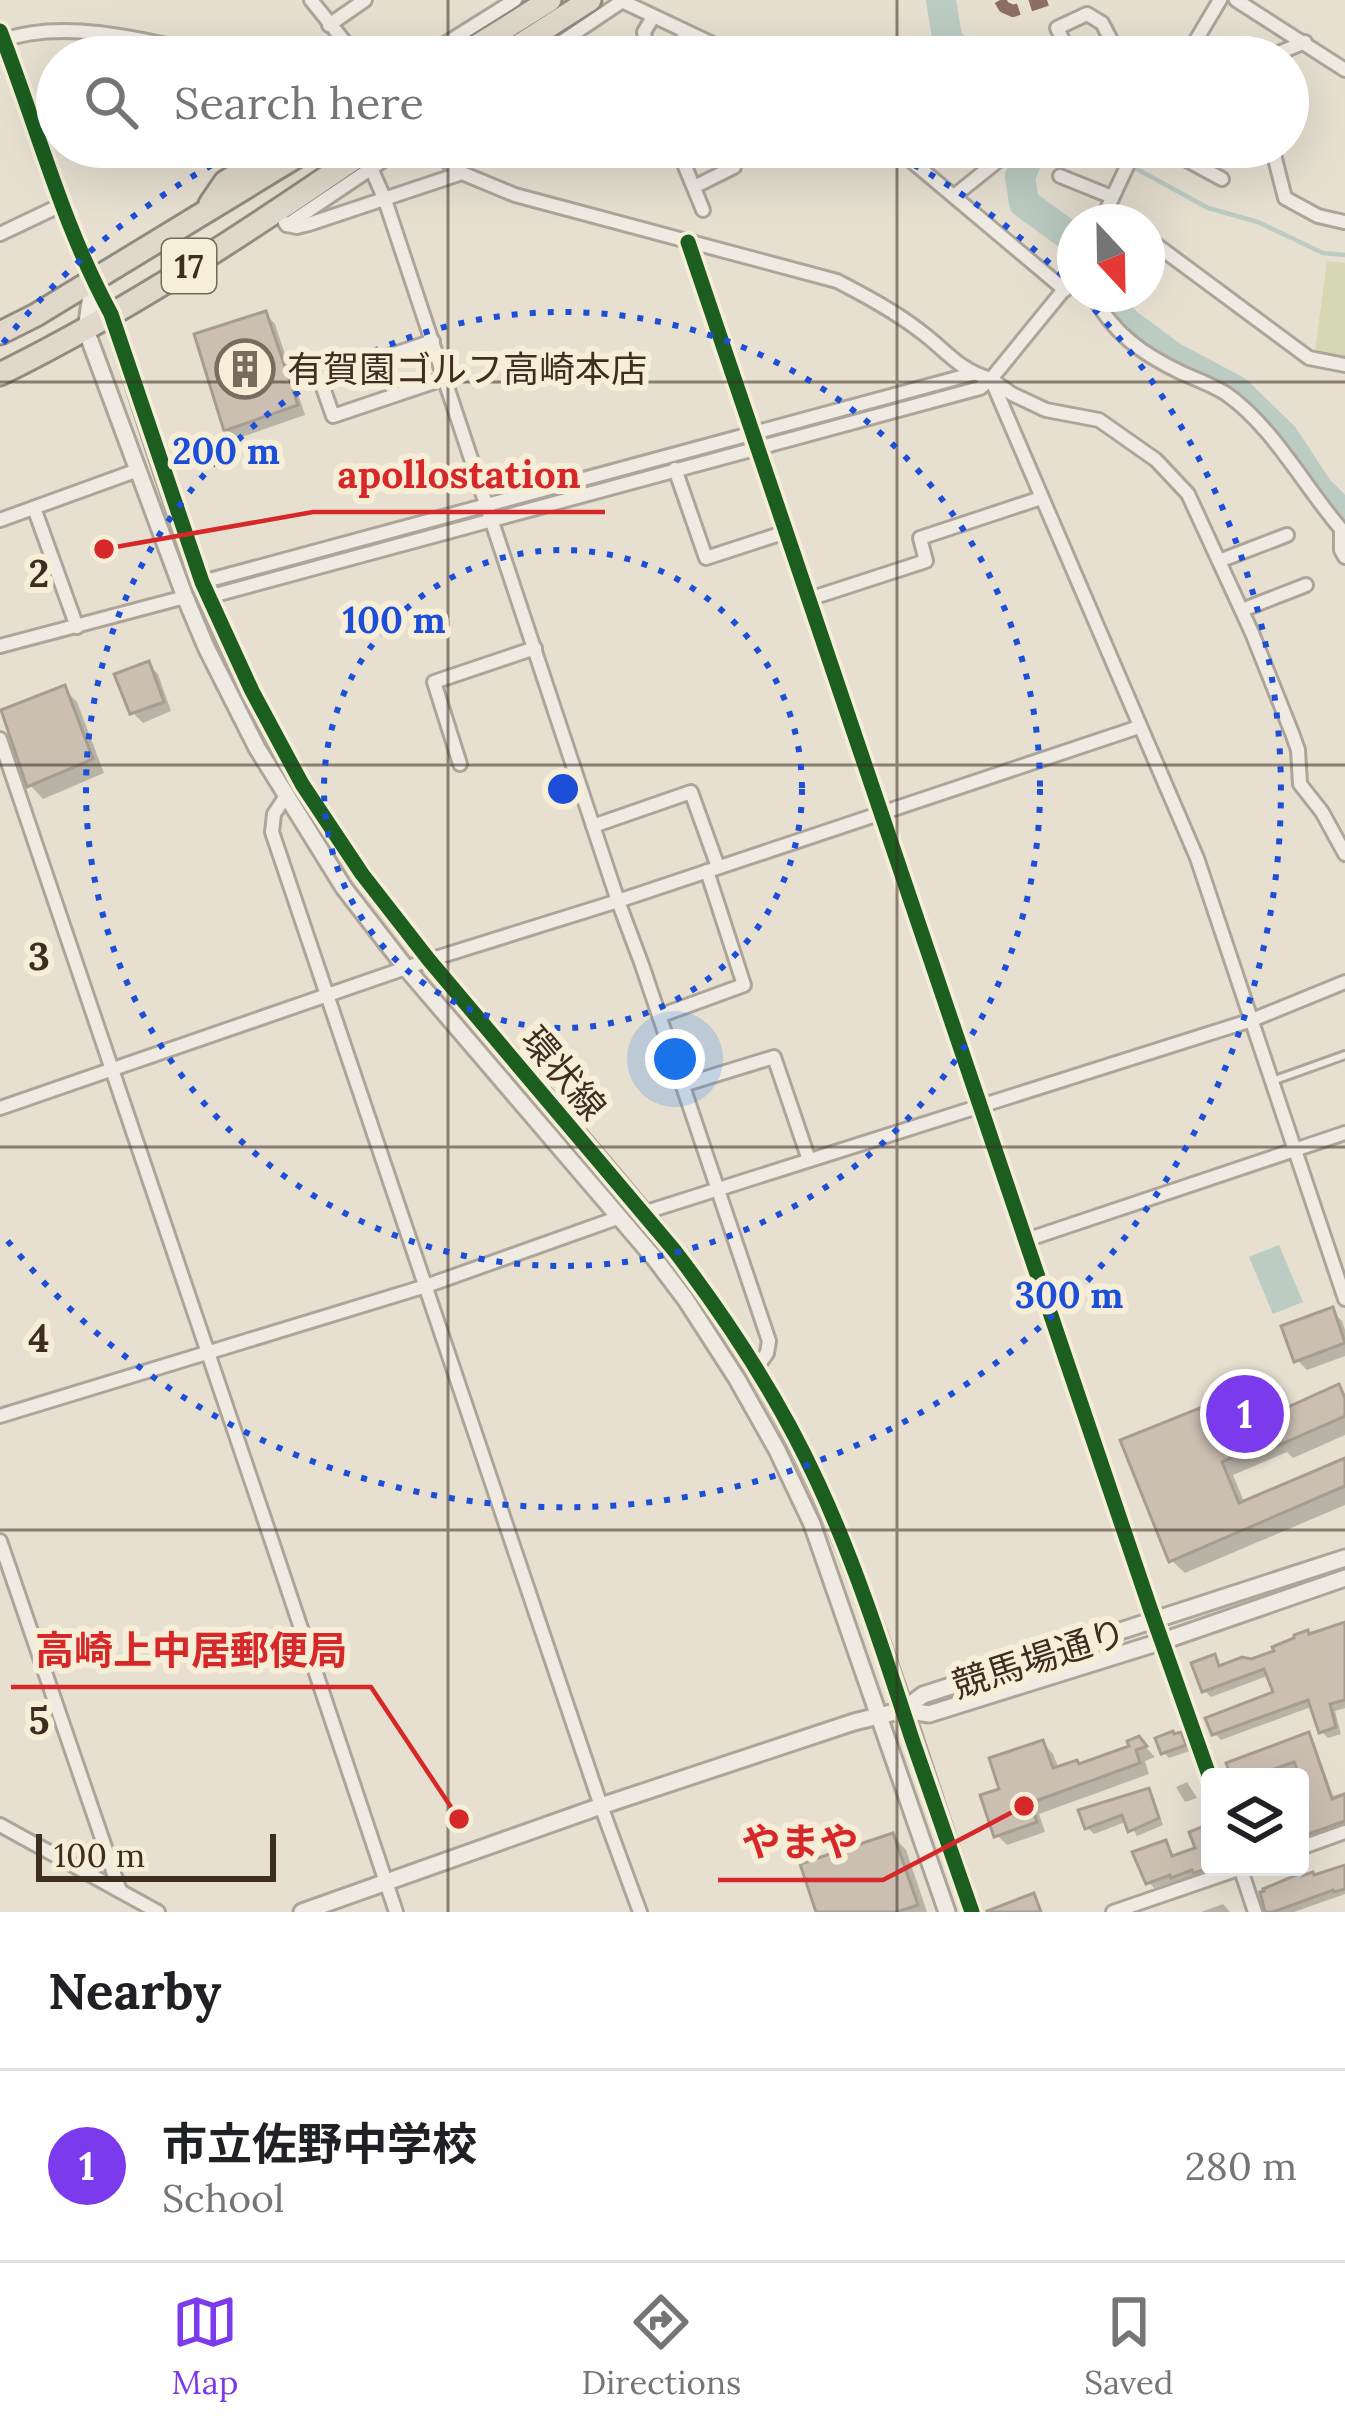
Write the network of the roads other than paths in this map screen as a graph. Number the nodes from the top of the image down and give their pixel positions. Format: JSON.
{"nodes":[{"id":1,"x":311,"y":0,"type":"edge"},
{"id":2,"x":365,"y":0,"type":"edge"},
{"id":3,"x":515,"y":0,"type":"edge"},
{"id":4,"x":550,"y":0,"type":"edge"},
{"id":5,"x":590,"y":0,"type":"edge"},
{"id":6,"x":1089,"y":0,"type":"edge"},
{"id":7,"x":1220,"y":0,"type":"edge"},
{"id":8,"x":1236,"y":0,"type":"edge"},
{"id":9,"x":623,"y":1,"type":"edge"},
{"id":10,"x":1093,"y":15,"type":"junction"},
{"id":11,"x":653,"y":17,"type":"junction"},
{"id":12,"x":329,"y":25,"type":"junction"},
{"id":13,"x":685,"y":33,"type":"junction"},
{"id":14,"x":129,"y":36,"type":"edge"},
{"id":15,"x":339,"y":36,"type":"edge"},
{"id":16,"x":458,"y":36,"type":"edge"},
{"id":17,"x":527,"y":36,"type":"edge"},
{"id":18,"x":533,"y":36,"type":"edge"},
{"id":19,"x":538,"y":36,"type":"edge"},
{"id":20,"x":645,"y":36,"type":"edge"},
{"id":21,"x":684,"y":36,"type":"edge"},
{"id":22,"x":692,"y":36,"type":"edge"},
{"id":23,"x":1062,"y":36,"type":"edge"},
{"id":24,"x":1111,"y":36,"type":"edge"},
{"id":25,"x":1199,"y":36,"type":"edge"},
{"id":26,"x":1295,"y":36,"type":"edge"},
{"id":27,"x":1,"y":38,"type":"edge"},
{"id":28,"x":1309,"y":45,"type":"edge"},
{"id":29,"x":1345,"y":70,"type":"edge"},
{"id":30,"x":36,"y":136,"type":"edge"},
{"id":31,"x":47,"y":168,"type":"edge"},
{"id":32,"x":249,"y":168,"type":"edge"},
{"id":33,"x":278,"y":168,"type":"edge"},
{"id":34,"x":356,"y":168,"type":"edge"},
{"id":35,"x":374,"y":168,"type":"edge"},
{"id":36,"x":456,"y":168,"type":"edge"},
{"id":37,"x":686,"y":168,"type":"edge"},
{"id":38,"x":732,"y":168,"type":"edge"},
{"id":39,"x":920,"y":168,"type":"edge"},
{"id":40,"x":998,"y":168,"type":"edge"},
{"id":41,"x":1126,"y":168,"type":"edge"},
{"id":42,"x":1201,"y":168,"type":"edge"},
{"id":43,"x":1277,"y":168,"type":"edge"},
{"id":44,"x":463,"y":173,"type":"junction"},
{"id":45,"x":1060,"y":176,"type":"dead end"},
{"id":46,"x":1222,"y":179,"type":"dead end"},
{"id":47,"x":694,"y":187,"type":"junction"},
{"id":48,"x":954,"y":196,"type":"junction"},
{"id":49,"x":385,"y":200,"type":"junction"},
{"id":50,"x":1100,"y":204,"type":"edge"},
{"id":51,"x":1109,"y":204,"type":"edge"},
{"id":52,"x":61,"y":206,"type":"junction"},
{"id":53,"x":703,"y":210,"type":"dead end"},
{"id":54,"x":202,"y":214,"type":"junction"},
{"id":55,"x":281,"y":219,"type":"junction"},
{"id":56,"x":1344,"y":222,"type":"edge"},
{"id":57,"x":0,"y":234,"type":"edge"},
{"id":58,"x":688,"y":242,"type":"junction"},
{"id":59,"x":1165,"y":251,"type":"edge"},
{"id":60,"x":93,"y":281,"type":"junction"},
{"id":61,"x":1057,"y":283,"type":"edge"},
{"id":62,"x":1057,"y":300,"type":"edge"},
{"id":63,"x":1101,"y":312,"type":"edge"},
{"id":64,"x":111,"y":314,"type":"junction"},
{"id":65,"x":86,"y":330,"type":"junction"},
{"id":66,"x":0,"y":333,"type":"edge"},
{"id":67,"x":433,"y":341,"type":"junction"},
{"id":68,"x":1345,"y":365,"type":"edge"},
{"id":69,"x":0,"y":374,"type":"edge"},
{"id":70,"x":972,"y":374,"type":"junction"},
{"id":71,"x":443,"y":379,"type":"junction"},
{"id":72,"x":991,"y":380,"type":"junction"},
{"id":73,"x":754,"y":431,"type":"junction"},
{"id":74,"x":760,"y":447,"type":"junction"},
{"id":75,"x":138,"y":470,"type":"junction"},
{"id":76,"x":676,"y":470,"type":"junction"},
{"id":77,"x":1041,"y":498,"type":"junction"},
{"id":78,"x":487,"y":503,"type":"junction"},
{"id":79,"x":34,"y":508,"type":"junction"},
{"id":80,"x":492,"y":519,"type":"junction"},
{"id":81,"x":0,"y":520,"type":"edge"},
{"id":82,"x":786,"y":532,"type":"junction"},
{"id":83,"x":1287,"y":536,"type":"dead end"},
{"id":84,"x":1345,"y":557,"type":"edge"},
{"id":85,"x":1219,"y":561,"type":"junction"},
{"id":86,"x":1306,"y":584,"type":"dead end"},
{"id":87,"x":205,"y":590,"type":"junction"},
{"id":88,"x":185,"y":597,"type":"junction"},
{"id":89,"x":809,"y":599,"type":"junction"},
{"id":90,"x":1242,"y":610,"type":"junction"},
{"id":91,"x":76,"y":627,"type":"junction"},
{"id":92,"x":0,"y":646,"type":"edge"},
{"id":93,"x":535,"y":648,"type":"junction"},
{"id":94,"x":1139,"y":727,"type":"junction"},
{"id":95,"x":0,"y":740,"type":"edge"},
{"id":96,"x":460,"y":764,"type":"dead end"},
{"id":97,"x":286,"y":796,"type":"junction"},
{"id":98,"x":880,"y":812,"type":"junction"},
{"id":99,"x":593,"y":826,"type":"junction"},
{"id":100,"x":1345,"y":854,"type":"edge"},
{"id":101,"x":712,"y":869,"type":"junction"},
{"id":102,"x":618,"y":902,"type":"junction"},
{"id":103,"x":430,"y":960,"type":"junction"},
{"id":104,"x":406,"y":968,"type":"junction"},
{"id":105,"x":1345,"y":982,"type":"edge"},
{"id":106,"x":327,"y":995,"type":"junction"},
{"id":107,"x":659,"y":1016,"type":"junction"},
{"id":108,"x":1252,"y":1020,"type":"junction"},
{"id":109,"x":1345,"y":1055,"type":"edge"},
{"id":110,"x":110,"y":1070,"type":"junction"},
{"id":111,"x":1272,"y":1081,"type":"junction"},
{"id":112,"x":683,"y":1085,"type":"junction"},
{"id":113,"x":981,"y":1105,"type":"junction"},
{"id":114,"x":0,"y":1108,"type":"edge"},
{"id":115,"x":1345,"y":1133,"type":"edge"},
{"id":116,"x":1295,"y":1151,"type":"junction"},
{"id":117,"x":808,"y":1160,"type":"junction"},
{"id":118,"x":717,"y":1189,"type":"junction"},
{"id":119,"x":643,"y":1213,"type":"junction"},
{"id":120,"x":620,"y":1217,"type":"junction"},
{"id":121,"x":1026,"y":1240,"type":"junction"},
{"id":122,"x":426,"y":1286,"type":"junction"},
{"id":123,"x":1345,"y":1299,"type":"edge"},
{"id":124,"x":209,"y":1351,"type":"junction"},
{"id":125,"x":756,"y":1370,"type":"junction"},
{"id":126,"x":0,"y":1416,"type":"edge"},
{"id":127,"x":0,"y":1541,"type":"edge"},
{"id":128,"x":1345,"y":1558,"type":"edge"},
{"id":129,"x":1345,"y":1578,"type":"edge"},
{"id":130,"x":1155,"y":1620,"type":"junction"},
{"id":131,"x":1163,"y":1641,"type":"junction"},
{"id":132,"x":903,"y":1709,"type":"junction"},
{"id":133,"x":879,"y":1715,"type":"junction"},
{"id":134,"x":1207,"y":1768,"type":"edge"},
{"id":135,"x":601,"y":1806,"type":"junction"},
{"id":136,"x":0,"y":1825,"type":"edge"},
{"id":137,"x":1345,"y":1832,"type":"edge"},
{"id":138,"x":1309,"y":1845,"type":"edge"},
{"id":139,"x":1216,"y":1876,"type":"edge"},
{"id":140,"x":1245,"y":1876,"type":"edge"},
{"id":141,"x":386,"y":1882,"type":"junction"},
{"id":142,"x":120,"y":1892,"type":"junction"},
{"id":143,"x":158,"y":1912,"type":"edge"},
{"id":144,"x":302,"y":1912,"type":"edge"},
{"id":145,"x":396,"y":1912,"type":"edge"},
{"id":146,"x":640,"y":1912,"type":"edge"},
{"id":147,"x":947,"y":1912,"type":"edge"},
{"id":148,"x":972,"y":1912,"type":"edge"},
{"id":149,"x":1114,"y":1912,"type":"edge"},
{"id":150,"x":1256,"y":1912,"type":"edge"}],
"edges":[{"from":1,"to":12,"type":"street"},
{"from":2,"to":12,"type":"street"},
{"from":3,"to":16,"type":"street"},
{"from":4,"to":17,"type":"highway"},
{"from":5,"to":18,"type":"highway"},
{"from":6,"to":10,"type":"street"},
{"from":7,"to":25,"type":"street"},
{"from":8,"to":26,"type":"street"},
{"from":9,"to":11,"type":"street"},
{"from":9,"to":19,"type":"street"},
{"from":10,"to":23,"type":"street"},
{"from":10,"to":24,"type":"street"},
{"from":11,"to":13,"type":"street"},
{"from":11,"to":20,"type":"street"},
{"from":12,"to":15,"type":"street"},
{"from":13,"to":21,"type":"street"},
{"from":13,"to":22,"type":"street"},
{"from":14,"to":27,"type":"street"},
{"from":27,"to":30,"type":"street"},
{"from":28,"to":29,"type":"street"},
{"from":31,"to":52,"type":"street"},
{"from":32,"to":54,"type":"highway"},
{"from":33,"to":54,"type":"highway","number":"17"},
{"from":34,"to":55,"type":"highway","number":"17"},
{"from":35,"to":49,"type":"street"},
{"from":36,"to":44,"type":"street"},
{"from":37,"to":47,"type":"street"},
{"from":38,"to":47,"type":"street"},
{"from":39,"to":48,"type":"street"},
{"from":40,"to":48,"type":"street"},
{"from":41,"to":51,"type":"street"},
{"from":42,"to":46,"type":"street"},
{"from":43,"to":56,"type":"street"},
{"from":44,"to":49,"type":"street"},
{"from":44,"to":58,"type":"street"},
{"from":45,"to":50,"type":"street"},
{"from":47,"to":53,"type":"street"},
{"from":48,"to":61,"type":"street"},
{"from":49,"to":55,"type":"street"},
{"from":49,"to":67,"type":"street"},
{"from":52,"to":57,"type":"street"},
{"from":52,"to":60,"type":"street"},
{"from":54,"to":60,"type":"highway","number":"17"},
{"from":55,"to":64,"type":"highway","number":"17"},
{"from":58,"to":70,"type":"street"},
{"from":58,"to":73,"type":"street"},
{"from":59,"to":68,"type":"street"},
{"from":60,"to":64,"type":"street","name":"環状線"},
{"from":60,"to":65,"type":"street","name":"環状線"},
{"from":60,"to":66,"type":"highway","number":"17"},
{"from":62,"to":72,"type":"street"},
{"from":63,"to":84,"type":"street"},
{"from":64,"to":65,"type":"highway","number":"17"},
{"from":64,"to":87,"type":"street","name":"環状線"},
{"from":65,"to":69,"type":"highway","number":"17"},
{"from":65,"to":75,"type":"street","name":"環状線"},
{"from":67,"to":71,"type":"street"},
{"from":67,"to":71,"type":"street"},
{"from":70,"to":72,"type":"street"},
{"from":70,"to":73,"type":"street"},
{"from":71,"to":78,"type":"street"},
{"from":72,"to":74,"type":"street"},
{"from":72,"to":77,"type":"street"},
{"from":72,"to":85,"type":"street"},
{"from":73,"to":74,"type":"street"},
{"from":73,"to":78,"type":"street"},
{"from":74,"to":76,"type":"street"},
{"from":74,"to":82,"type":"street"},
{"from":75,"to":79,"type":"street"},
{"from":75,"to":88,"type":"street","name":"環状線"},
{"from":76,"to":80,"type":"street"},
{"from":76,"to":82,"type":"street"},
{"from":77,"to":89,"type":"street"},
{"from":77,"to":94,"type":"street"},
{"from":78,"to":80,"type":"street"},
{"from":78,"to":87,"type":"street"},
{"from":79,"to":81,"type":"street"},
{"from":79,"to":91,"type":"street"},
{"from":80,"to":87,"type":"street"},
{"from":80,"to":93,"type":"street"},
{"from":82,"to":89,"type":"street"},
{"from":83,"to":85,"type":"street"},
{"from":85,"to":90,"type":"street"},
{"from":86,"to":90,"type":"street"},
{"from":87,"to":103,"type":"street","name":"環状線"},
{"from":88,"to":91,"type":"street"},
{"from":88,"to":97,"type":"street","name":"環状線"},
{"from":89,"to":98,"type":"street"},
{"from":90,"to":100,"type":"street"},
{"from":91,"to":92,"type":"street"},
{"from":93,"to":96,"type":"street"},
{"from":93,"to":99,"type":"street"},
{"from":94,"to":98,"type":"street"},
{"from":94,"to":108,"type":"street"},
{"from":95,"to":110,"type":"street"},
{"from":97,"to":104,"type":"street","name":"環状線"},
{"from":97,"to":106,"type":"street"},
{"from":98,"to":101,"type":"street"},
{"from":98,"to":113,"type":"street"},
{"from":99,"to":101,"type":"street"},
{"from":99,"to":102,"type":"street"},
{"from":101,"to":102,"type":"street"},
{"from":101,"to":107,"type":"street"},
{"from":102,"to":103,"type":"street"},
{"from":102,"to":107,"type":"street"},
{"from":103,"to":104,"type":"street"},
{"from":103,"to":119,"type":"street","name":"環状線"},
{"from":104,"to":106,"type":"street"},
{"from":104,"to":120,"type":"street","name":"環状線"},
{"from":105,"to":108,"type":"street"},
{"from":106,"to":110,"type":"street"},
{"from":106,"to":122,"type":"street"},
{"from":107,"to":112,"type":"street"},
{"from":108,"to":111,"type":"street"},
{"from":108,"to":113,"type":"street"},
{"from":109,"to":111,"type":"lane"},
{"from":110,"to":114,"type":"street"},
{"from":110,"to":124,"type":"street"},
{"from":111,"to":116,"type":"street"},
{"from":112,"to":117,"type":"street"},
{"from":112,"to":118,"type":"street"},
{"from":113,"to":117,"type":"street"},
{"from":113,"to":121,"type":"street"},
{"from":115,"to":116,"type":"street"},
{"from":116,"to":121,"type":"street"},
{"from":116,"to":123,"type":"street"},
{"from":117,"to":118,"type":"street"},
{"from":118,"to":119,"type":"street"},
{"from":118,"to":125,"type":"street"},
{"from":119,"to":125,"type":"street","name":"環状線"},
{"from":120,"to":122,"type":"street"},
{"from":120,"to":133,"type":"street","name":"環状線"},
{"from":121,"to":130,"type":"street"},
{"from":122,"to":124,"type":"street"},
{"from":122,"to":135,"type":"street"},
{"from":124,"to":126,"type":"street"},
{"from":124,"to":141,"type":"street"},
{"from":125,"to":132,"type":"street","name":"環状線"},
{"from":127,"to":142,"type":"street"},
{"from":128,"to":130,"type":"street","name":"競馬場通り"},
{"from":129,"to":131,"type":"street","name":"競馬場通り"},
{"from":130,"to":131,"type":"street"},
{"from":130,"to":132,"type":"street","name":"競馬場通り"},
{"from":131,"to":132,"type":"street","name":"競馬場通り"},
{"from":131,"to":134,"type":"street"},
{"from":132,"to":133,"type":"street"},
{"from":132,"to":148,"type":"street","name":"環状線"},
{"from":133,"to":135,"type":"street"},
{"from":133,"to":147,"type":"street","name":"環状線"},
{"from":135,"to":141,"type":"street"},
{"from":135,"to":146,"type":"street"},
{"from":136,"to":142,"type":"street"},
{"from":137,"to":138,"type":"street"},
{"from":139,"to":149,"type":"street"},
{"from":140,"to":150,"type":"street"},
{"from":141,"to":144,"type":"street"},
{"from":141,"to":145,"type":"street"},
{"from":142,"to":143,"type":"street"}]}
